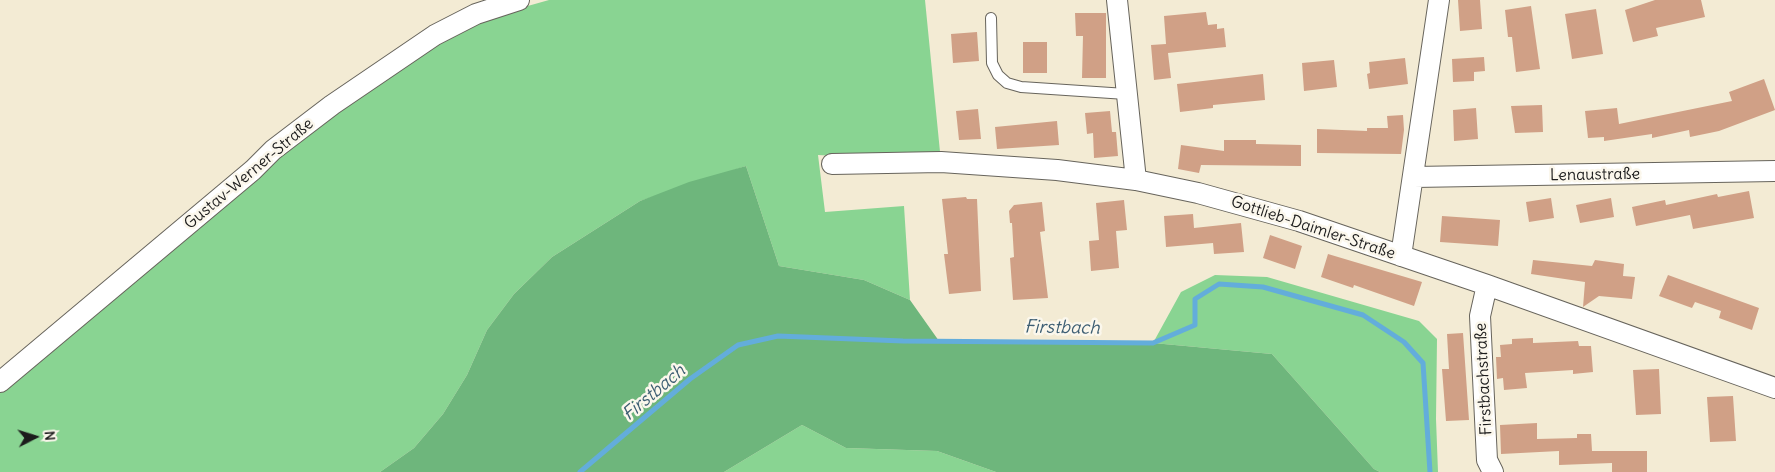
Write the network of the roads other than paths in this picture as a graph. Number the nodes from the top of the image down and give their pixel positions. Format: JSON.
{"nodes":[{"id":1,"x":519,"y":0,"type":"edge"},
{"id":2,"x":1117,"y":0,"type":"edge"},
{"id":3,"x":1439,"y":0,"type":"edge"},
{"id":4,"x":991,"y":18,"type":"dead end"},
{"id":5,"x":1126,"y":94,"type":"junction"},
{"id":6,"x":832,"y":164,"type":"dead end"},
{"id":7,"x":1775,"y":171,"type":"edge"},
{"id":8,"x":1414,"y":177,"type":"junction"},
{"id":9,"x":1136,"y":180,"type":"junction"},
{"id":10,"x":1401,"y":256,"type":"junction"},
{"id":11,"x":1488,"y":285,"type":"junction"},
{"id":12,"x":0,"y":382,"type":"edge"},
{"id":13,"x":1775,"y":388,"type":"edge"},
{"id":14,"x":1493,"y":472,"type":"edge"}],
"edges":[{"from":1,"to":12,"type":"street","name":"Gustav-Werner-Straße"},
{"from":2,"to":5,"type":"street"},
{"from":3,"to":8,"type":"street"},
{"from":4,"to":5,"type":"lane"},
{"from":5,"to":9,"type":"street"},
{"from":6,"to":9,"type":"street","name":"Gottlieb-Daimler-Straße"},
{"from":7,"to":8,"type":"street","name":"Lenaustraße"},
{"from":8,"to":10,"type":"street"},
{"from":9,"to":10,"type":"street","name":"Gottlieb-Daimler-Straße"},
{"from":10,"to":11,"type":"street","name":"Gottlieb-Daimler-Straße"},
{"from":11,"to":13,"type":"street","name":"Gottlieb-Daimler-Straße"},
{"from":11,"to":14,"type":"street","name":"Firstbachstraße"}]}
